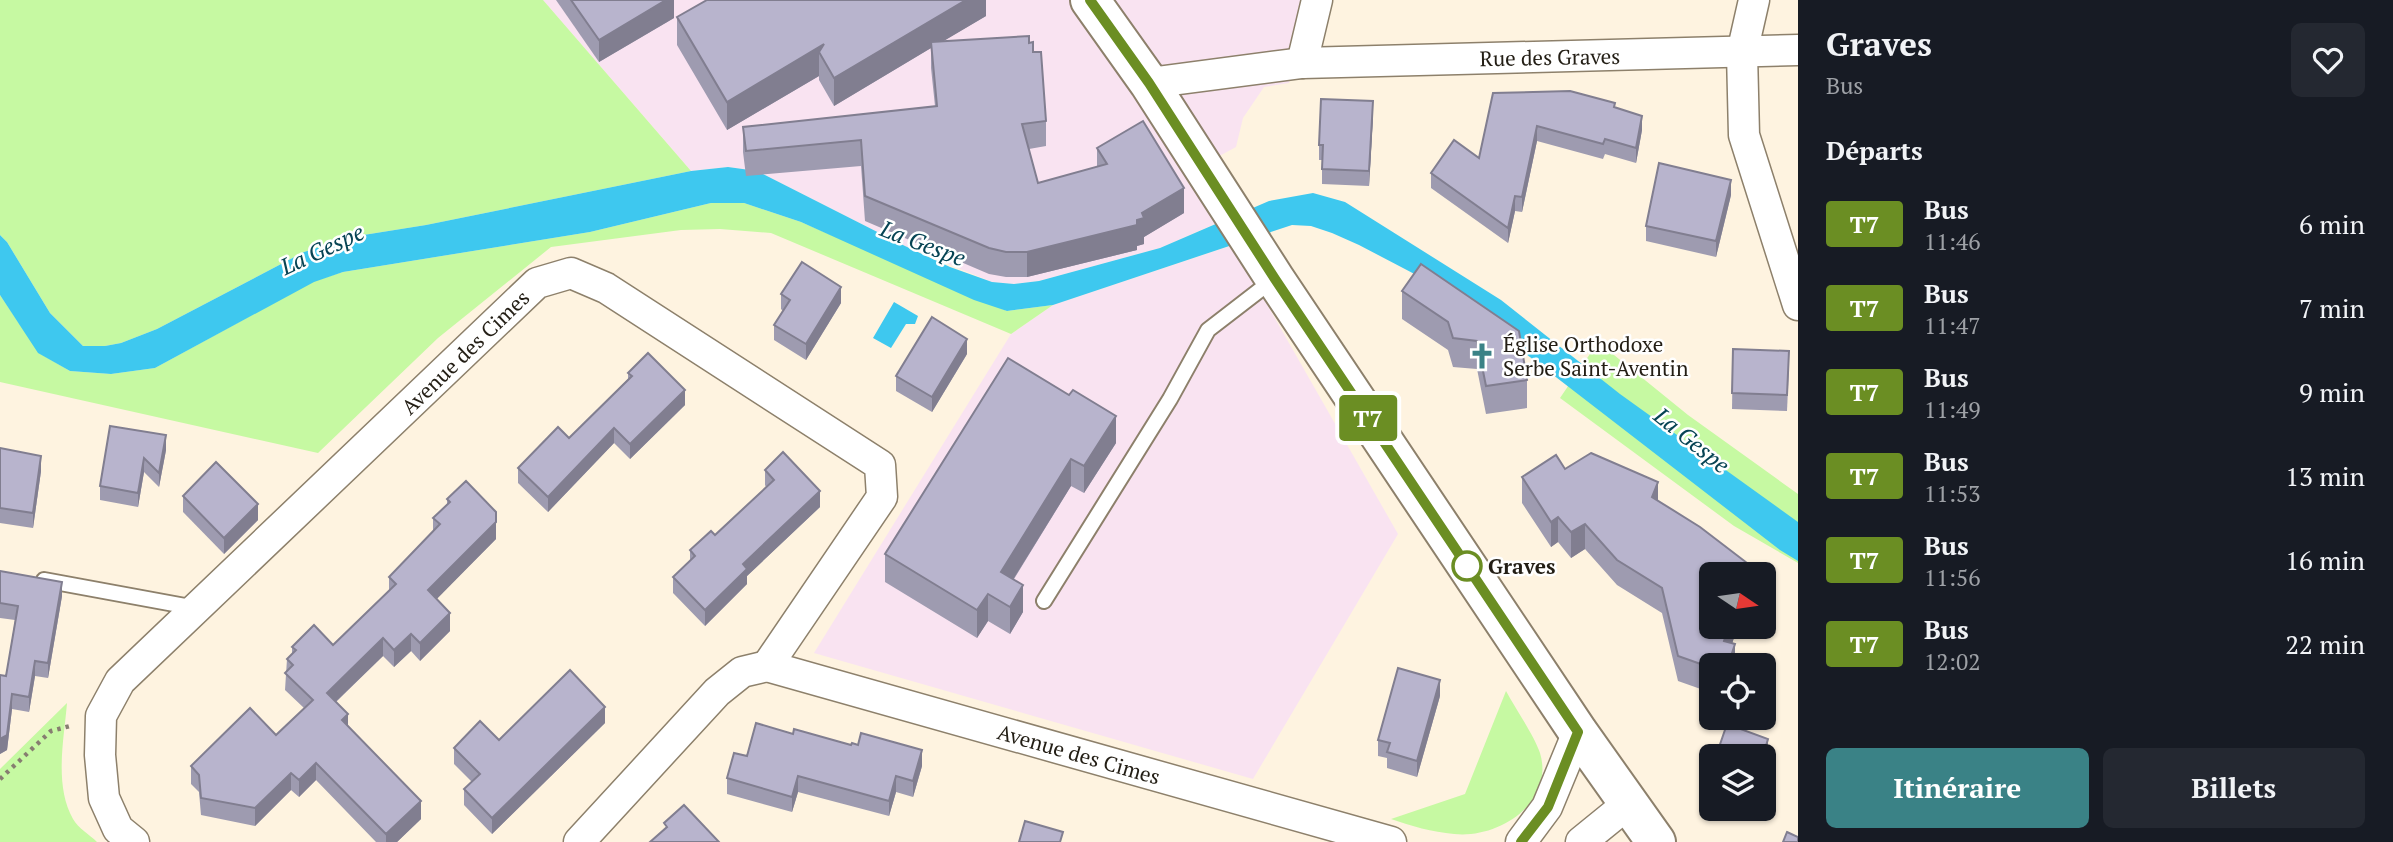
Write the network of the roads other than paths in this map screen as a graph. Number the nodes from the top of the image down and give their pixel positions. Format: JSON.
{"nodes":[{"id":1,"x":1090,"y":0,"type":"edge"},
{"id":2,"x":1317,"y":0,"type":"edge"},
{"id":3,"x":1754,"y":0,"type":"edge"},
{"id":4,"x":1798,"y":50,"type":"edge"},
{"id":5,"x":1742,"y":53,"type":"junction"},
{"id":6,"x":1302,"y":63,"type":"junction"},
{"id":7,"x":1149,"y":83,"type":"junction"},
{"id":8,"x":1268,"y":268,"type":"junction"},
{"id":9,"x":1798,"y":305,"type":"edge"},
{"id":10,"x":26,"y":577,"type":"edge"},
{"id":11,"x":1044,"y":601,"type":"dead end"},
{"id":12,"x":198,"y":608,"type":"junction"},
{"id":13,"x":767,"y":666,"type":"junction"},
{"id":14,"x":1578,"y":732,"type":"junction"},
{"id":15,"x":1641,"y":820,"type":"edge"},
{"id":16,"x":134,"y":842,"type":"edge"},
{"id":17,"x":579,"y":842,"type":"edge"},
{"id":18,"x":1391,"y":842,"type":"edge"},
{"id":19,"x":1521,"y":842,"type":"edge"},
{"id":20,"x":1581,"y":842,"type":"edge"}],
"edges":[{"from":1,"to":7,"type":"main road"},
{"from":2,"to":6,"type":"street"},
{"from":3,"to":5,"type":"street"},
{"from":4,"to":5,"type":"street","name":"Rue des Graves"},
{"from":5,"to":6,"type":"street","name":"Rue des Graves"},
{"from":5,"to":9,"type":"street"},
{"from":6,"to":7,"type":"street","name":"Rue des Graves"},
{"from":7,"to":8,"type":"main road"},
{"from":8,"to":11,"type":"lane"},
{"from":8,"to":14,"type":"main road"},
{"from":10,"to":12,"type":"lane"},
{"from":12,"to":13,"type":"street","name":"Avenue des Cimes"},
{"from":12,"to":16,"type":"street","name":"Avenue des Cimes"},
{"from":13,"to":17,"type":"street"},
{"from":13,"to":18,"type":"street","name":"Avenue des Cimes"},
{"from":14,"to":15,"type":"main road"},
{"from":14,"to":19,"type":"street"},
{"from":15,"to":20,"type":"street"}]}
